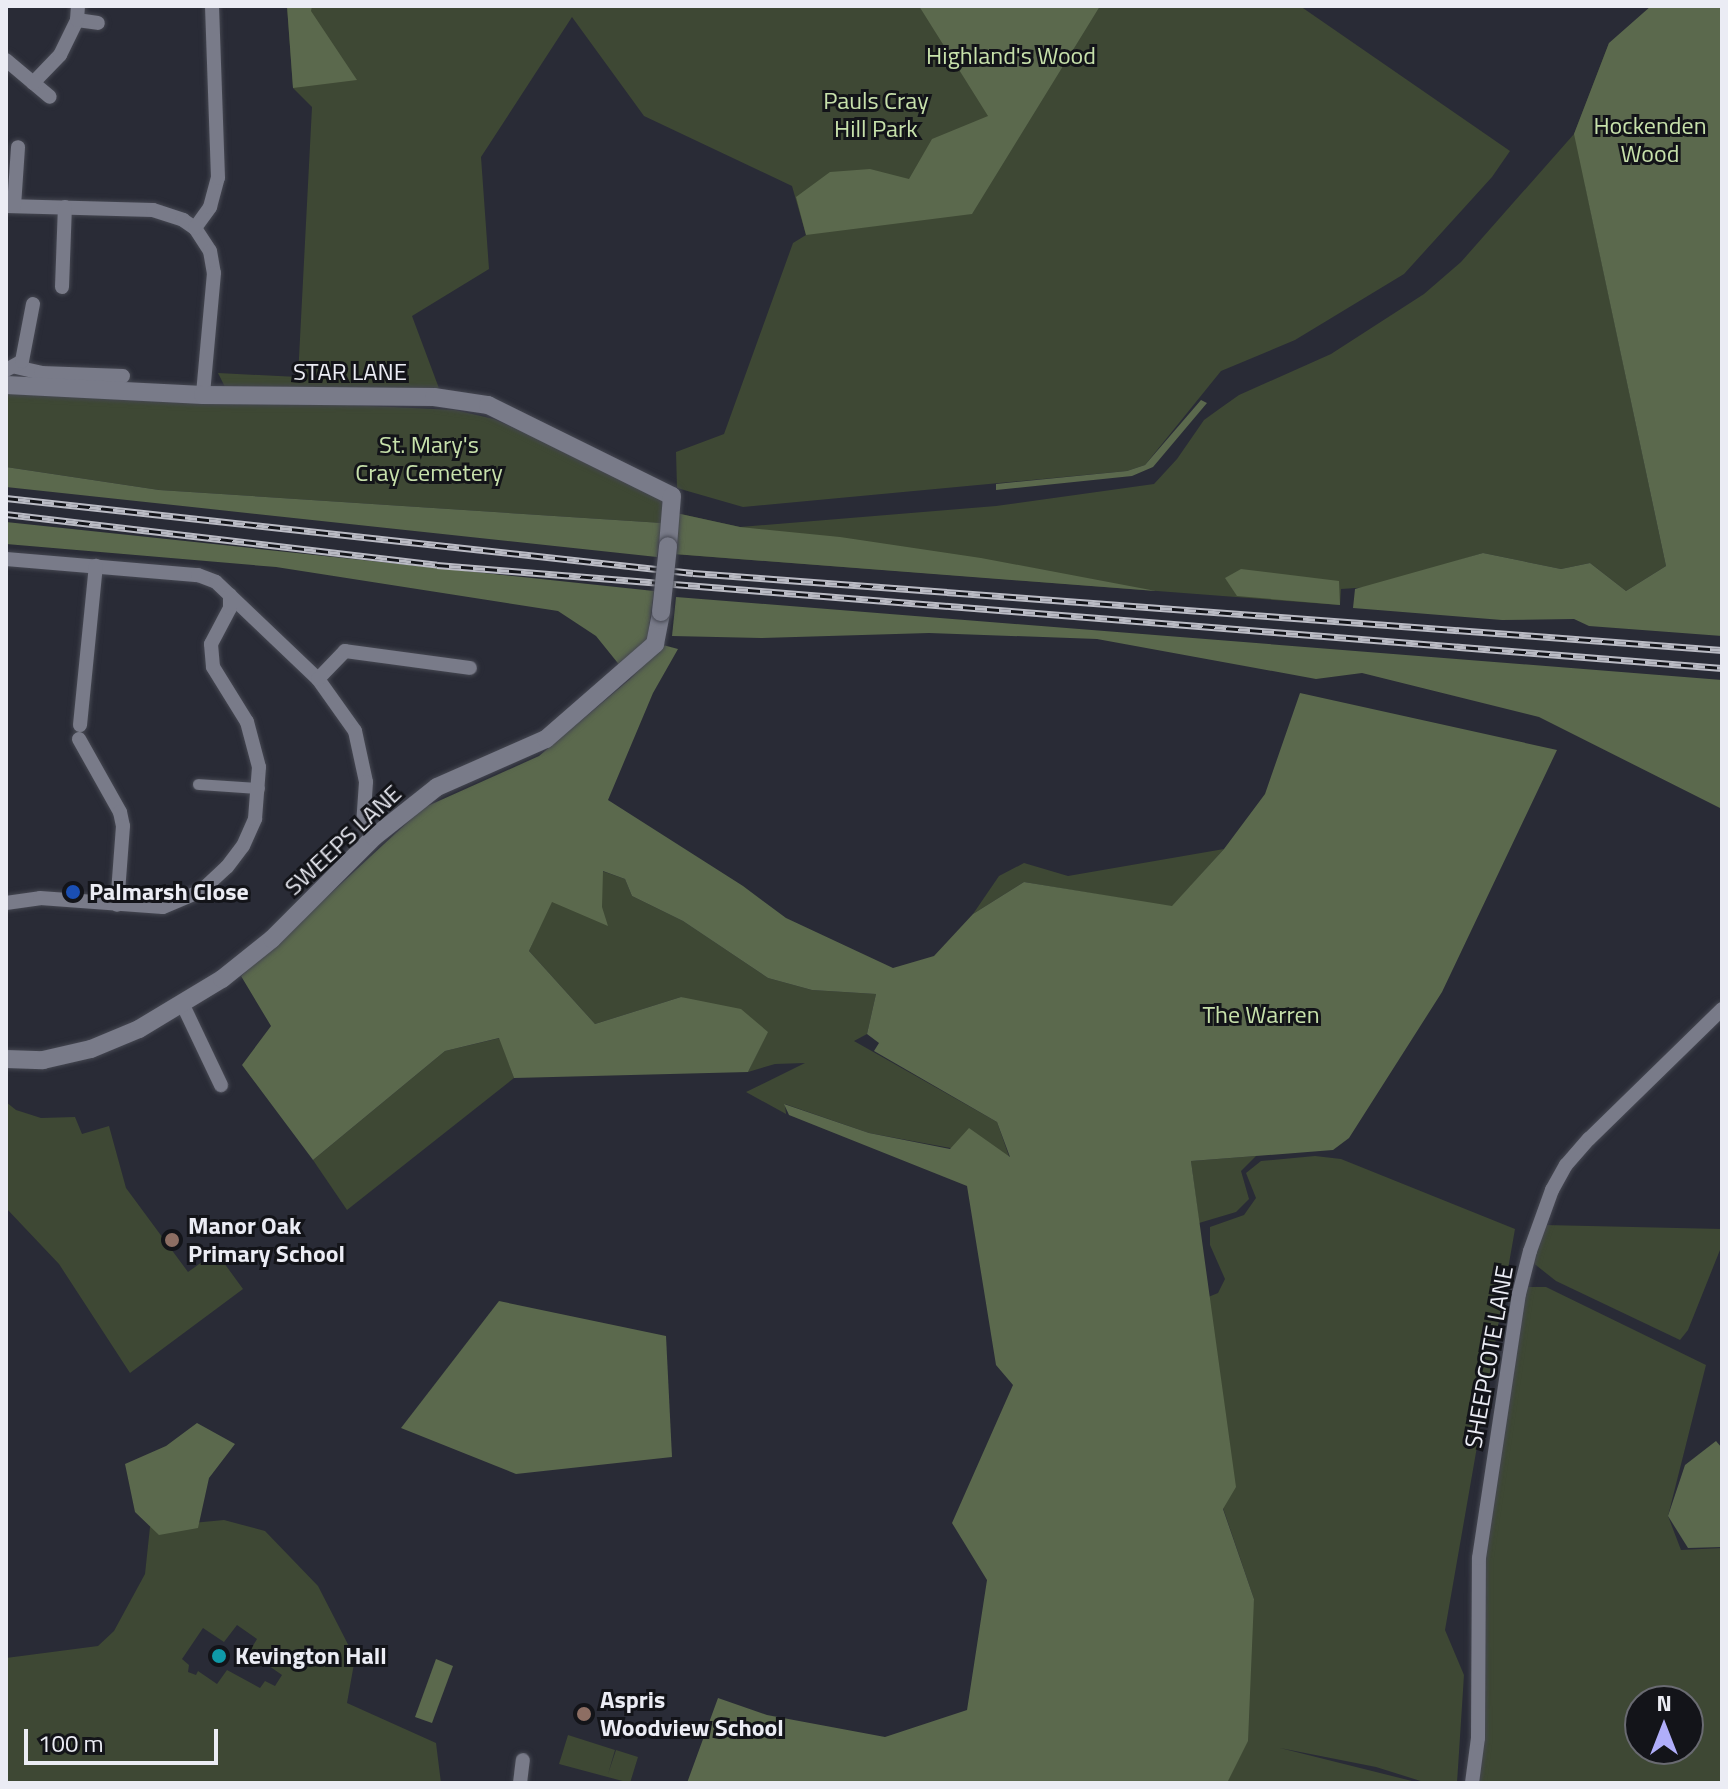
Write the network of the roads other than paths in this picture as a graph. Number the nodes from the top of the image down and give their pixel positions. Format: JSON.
{"nodes":[{"id":1,"x":212,"y":6,"type":"edge"},
{"id":2,"x":78,"y":13,"type":"edge"},
{"id":3,"x":98,"y":23,"type":"dead end"},
{"id":4,"x":6,"y":60,"type":"edge"},
{"id":5,"x":33,"y":83,"type":"junction"},
{"id":6,"x":50,"y":97,"type":"dead end"},
{"id":7,"x":18,"y":147,"type":"dead end"},
{"id":8,"x":10,"y":206,"type":"edge"},
{"id":9,"x":65,"y":207,"type":"junction"},
{"id":10,"x":195,"y":228,"type":"junction"},
{"id":11,"x":62,"y":287,"type":"dead end"},
{"id":12,"x":33,"y":304,"type":"dead end"},
{"id":13,"x":11,"y":369,"type":"edge"},
{"id":14,"x":123,"y":376,"type":"dead end"},
{"id":15,"x":6,"y":385,"type":"edge"},
{"id":16,"x":203,"y":395,"type":"junction"},
{"id":17,"x":672,"y":496,"type":"joint"},
{"id":18,"x":6,"y":559,"type":"edge"},
{"id":19,"x":96,"y":566,"type":"junction"},
{"id":20,"x":230,"y":595,"type":"junction"},
{"id":21,"x":470,"y":668,"type":"dead end"},
{"id":22,"x":318,"y":679,"type":"junction"},
{"id":23,"x":198,"y":784,"type":"dead end"},
{"id":24,"x":259,"y":788,"type":"junction"},
{"id":25,"x":374,"y":837,"type":"junction"},
{"id":26,"x":6,"y":900,"type":"edge"},
{"id":27,"x":117,"y":905,"type":"junction"},
{"id":28,"x":182,"y":1003,"type":"junction"},
{"id":29,"x":1722,"y":1009,"type":"edge"},
{"id":30,"x":6,"y":1059,"type":"edge"},
{"id":31,"x":221,"y":1085,"type":"dead end"},
{"id":32,"x":523,"y":1760,"type":"dead end"},
{"id":33,"x":520,"y":1783,"type":"edge"},
{"id":34,"x":1472,"y":1783,"type":"edge"}],
"edges":[{"from":1,"to":10,"type":"street"},
{"from":2,"to":3,"type":"street"},
{"from":2,"to":5,"type":"street"},
{"from":4,"to":5,"type":"street"},
{"from":5,"to":6,"type":"street"},
{"from":7,"to":8,"type":"street"},
{"from":8,"to":9,"type":"street"},
{"from":9,"to":10,"type":"street"},
{"from":9,"to":11,"type":"street"},
{"from":10,"to":16,"type":"street"},
{"from":12,"to":13,"type":"street"},
{"from":13,"to":14,"type":"street"},
{"from":15,"to":16,"type":"street","name":"STAR LANE"},
{"from":16,"to":17,"type":"street","name":"STAR LANE"},
{"from":17,"to":25,"type":"street","name":"SWEEPS LANE","bridge":true},
{"from":18,"to":19,"type":"street"},
{"from":19,"to":20,"type":"street"},
{"from":19,"to":27,"type":"street"},
{"from":20,"to":22,"type":"street"},
{"from":20,"to":24,"type":"street"},
{"from":21,"to":22,"type":"street"},
{"from":22,"to":25,"type":"street"},
{"from":23,"to":24,"type":"street"},
{"from":24,"to":27,"type":"street"},
{"from":25,"to":28,"type":"street","name":"SWEEPS LANE"},
{"from":26,"to":27,"type":"street"},
{"from":28,"to":30,"type":"street","name":"SWEEPS LANE"},
{"from":28,"to":31,"type":"street"},
{"from":29,"to":34,"type":"street","name":"SHEEPCOTE LANE"},
{"from":32,"to":33,"type":"street"}]}
